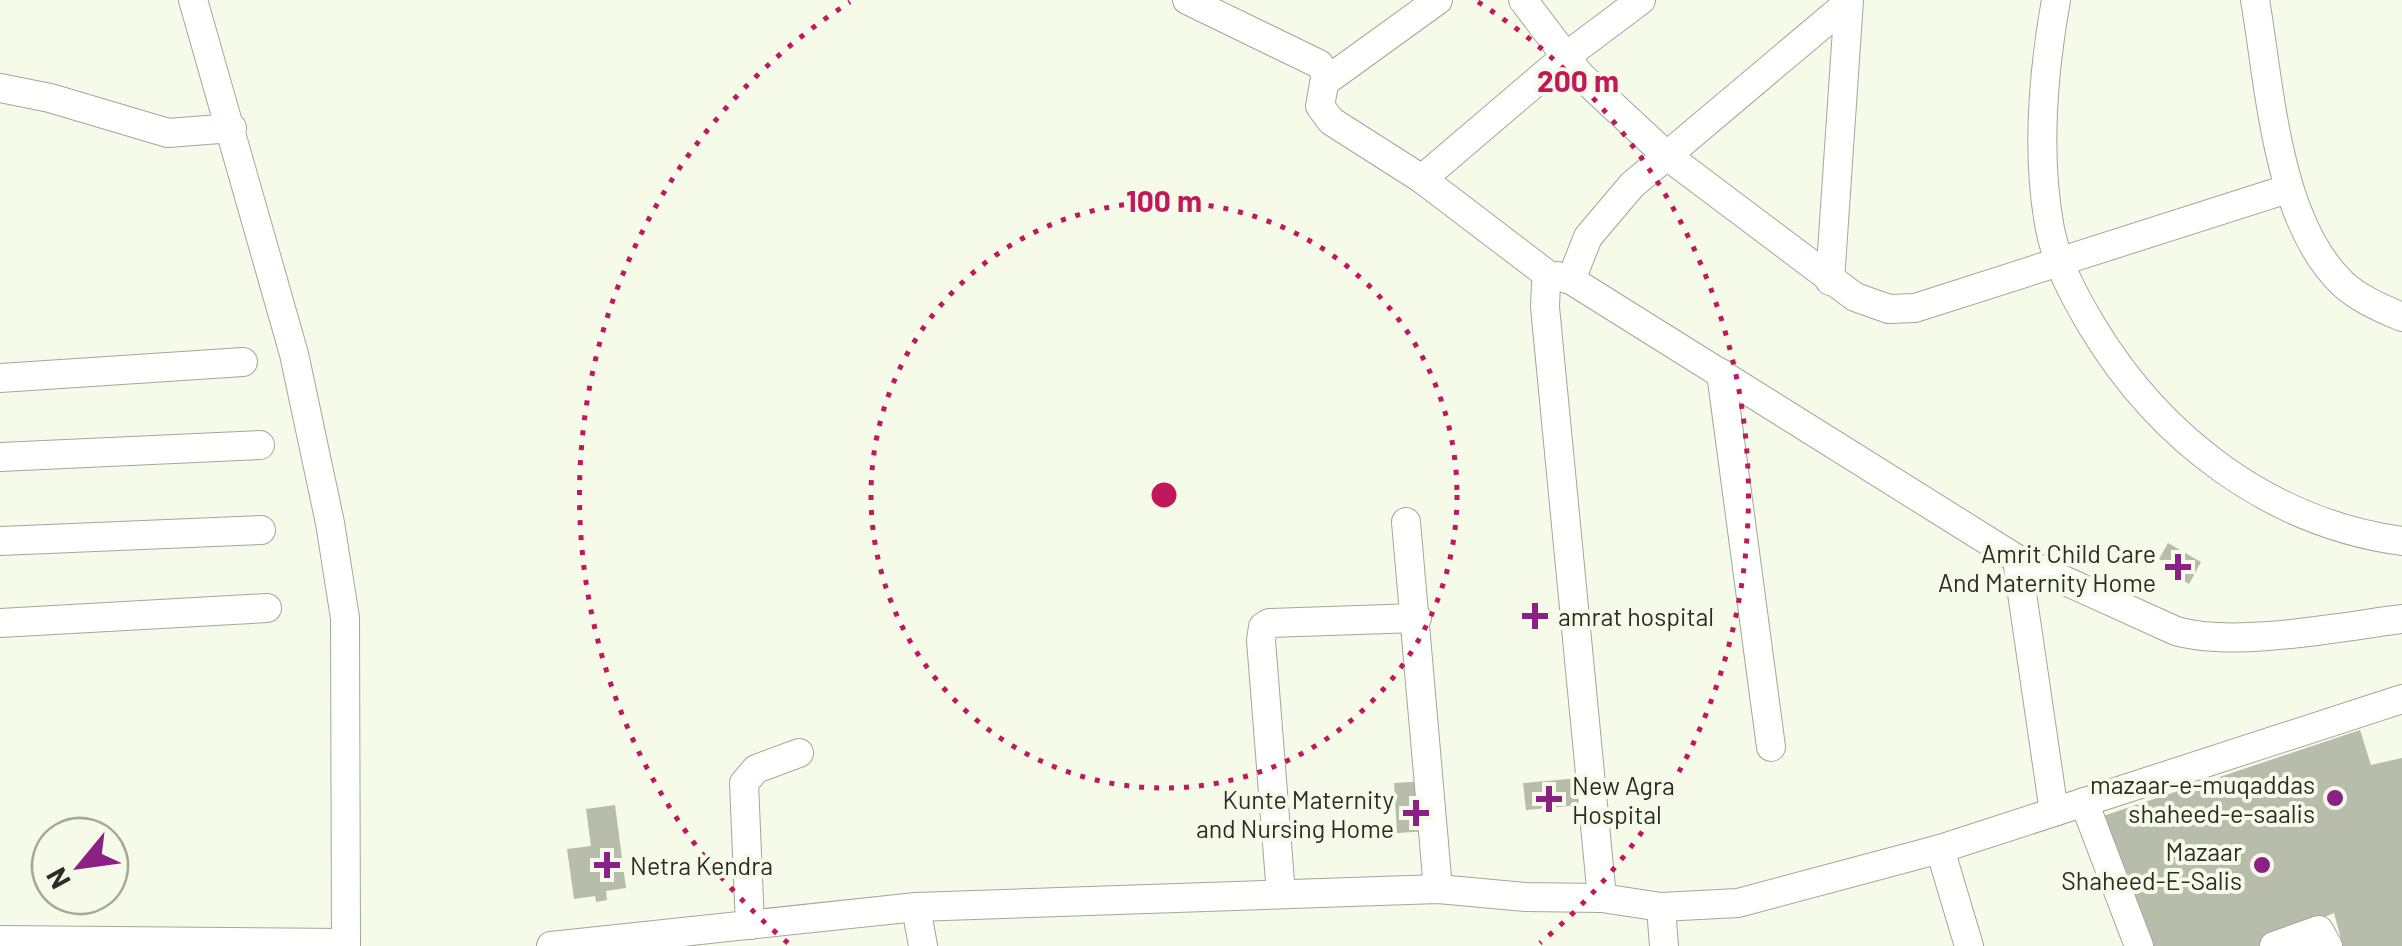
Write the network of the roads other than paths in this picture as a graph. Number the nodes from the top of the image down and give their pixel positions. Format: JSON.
{"nodes":[{"id":1,"x":193,"y":0,"type":"edge"},
{"id":2,"x":1187,"y":0,"type":"edge"},
{"id":3,"x":1438,"y":0,"type":"edge"},
{"id":4,"x":1524,"y":0,"type":"edge"},
{"id":5,"x":1642,"y":0,"type":"edge"},
{"id":6,"x":2056,"y":0,"type":"edge"},
{"id":7,"x":2256,"y":0,"type":"edge"},
{"id":8,"x":1848,"y":2,"type":"edge"},
{"id":9,"x":1565,"y":57,"type":"junction"},
{"id":10,"x":1326,"y":81,"type":"junction"},
{"id":11,"x":0,"y":88,"type":"edge"},
{"id":12,"x":232,"y":128,"type":"junction"},
{"id":13,"x":1666,"y":155,"type":"junction"},
{"id":14,"x":1422,"y":179,"type":"junction"},
{"id":15,"x":2288,"y":188,"type":"junction"},
{"id":16,"x":2058,"y":260,"type":"junction"},
{"id":17,"x":1561,"y":279,"type":"junction"},
{"id":18,"x":1830,"y":281,"type":"junction"},
{"id":19,"x":2402,"y":318,"type":"edge"},
{"id":20,"x":243,"y":362,"type":"dead end"},
{"id":21,"x":1720,"y":372,"type":"junction"},
{"id":22,"x":0,"y":378,"type":"edge"},
{"id":23,"x":260,"y":445,"type":"dead end"},
{"id":24,"x":0,"y":457,"type":"edge"},
{"id":25,"x":1406,"y":522,"type":"dead end"},
{"id":26,"x":261,"y":530,"type":"dead end"},
{"id":27,"x":0,"y":541,"type":"edge"},
{"id":28,"x":2402,"y":541,"type":"edge"},
{"id":29,"x":2016,"y":559,"type":"junction"},
{"id":30,"x":267,"y":608,"type":"dead end"},
{"id":31,"x":1417,"y":618,"type":"junction"},
{"id":32,"x":2402,"y":620,"type":"edge"},
{"id":33,"x":0,"y":623,"type":"edge"},
{"id":34,"x":2402,"y":699,"type":"edge"},
{"id":35,"x":1771,"y":746,"type":"dead end"},
{"id":36,"x":799,"y":753,"type":"dead end"},
{"id":37,"x":2084,"y":802,"type":"junction"},
{"id":38,"x":2054,"y":812,"type":"junction"},
{"id":39,"x":1940,"y":849,"type":"junction"},
{"id":40,"x":1438,"y":889,"type":"junction"},
{"id":41,"x":1281,"y":894,"type":"junction"},
{"id":42,"x":1602,"y":898,"type":"junction"},
{"id":43,"x":916,"y":907,"type":"junction"},
{"id":44,"x":1661,"y":907,"type":"junction"},
{"id":45,"x":750,"y":924,"type":"junction"},
{"id":46,"x":0,"y":940,"type":"edge"},
{"id":47,"x":346,"y":944,"type":"edge"},
{"id":48,"x":551,"y":946,"type":"edge"},
{"id":49,"x":923,"y":946,"type":"edge"},
{"id":50,"x":1664,"y":946,"type":"edge"},
{"id":51,"x":1969,"y":946,"type":"edge"},
{"id":52,"x":2139,"y":946,"type":"edge"},
{"id":53,"x":2274,"y":946,"type":"edge"},
{"id":54,"x":2328,"y":946,"type":"edge"}],
"edges":[{"from":1,"to":12,"type":"street"},
{"from":2,"to":10,"type":"street"},
{"from":3,"to":10,"type":"street"},
{"from":4,"to":9,"type":"street"},
{"from":5,"to":9,"type":"street"},
{"from":6,"to":16,"type":"street"},
{"from":7,"to":15,"type":"street"},
{"from":8,"to":13,"type":"street"},
{"from":8,"to":18,"type":"street"},
{"from":9,"to":13,"type":"street"},
{"from":9,"to":14,"type":"street"},
{"from":10,"to":14,"type":"street"},
{"from":11,"to":12,"type":"street"},
{"from":12,"to":47,"type":"street"},
{"from":13,"to":17,"type":"street"},
{"from":13,"to":18,"type":"street"},
{"from":14,"to":17,"type":"street"},
{"from":15,"to":16,"type":"street"},
{"from":15,"to":19,"type":"street"},
{"from":16,"to":18,"type":"street"},
{"from":16,"to":28,"type":"street"},
{"from":17,"to":21,"type":"street"},
{"from":17,"to":42,"type":"street"},
{"from":20,"to":22,"type":"street"},
{"from":21,"to":29,"type":"street"},
{"from":21,"to":35,"type":"street"},
{"from":23,"to":24,"type":"street"},
{"from":25,"to":31,"type":"street"},
{"from":26,"to":27,"type":"street"},
{"from":29,"to":32,"type":"street"},
{"from":29,"to":38,"type":"street"},
{"from":30,"to":33,"type":"street"},
{"from":31,"to":40,"type":"street"},
{"from":31,"to":41,"type":"street"},
{"from":34,"to":37,"type":"street"},
{"from":36,"to":45,"type":"street"},
{"from":37,"to":38,"type":"street"},
{"from":37,"to":52,"type":"street"},
{"from":38,"to":39,"type":"street"},
{"from":39,"to":44,"type":"street"},
{"from":39,"to":51,"type":"street"},
{"from":40,"to":41,"type":"street"},
{"from":40,"to":42,"type":"street"},
{"from":41,"to":43,"type":"street"},
{"from":42,"to":44,"type":"street"},
{"from":43,"to":45,"type":"street"},
{"from":43,"to":49,"type":"street"},
{"from":44,"to":50,"type":"street"},
{"from":45,"to":48,"type":"street"},
{"from":46,"to":47,"type":"street"},
{"from":53,"to":54,"type":"street"}]}
